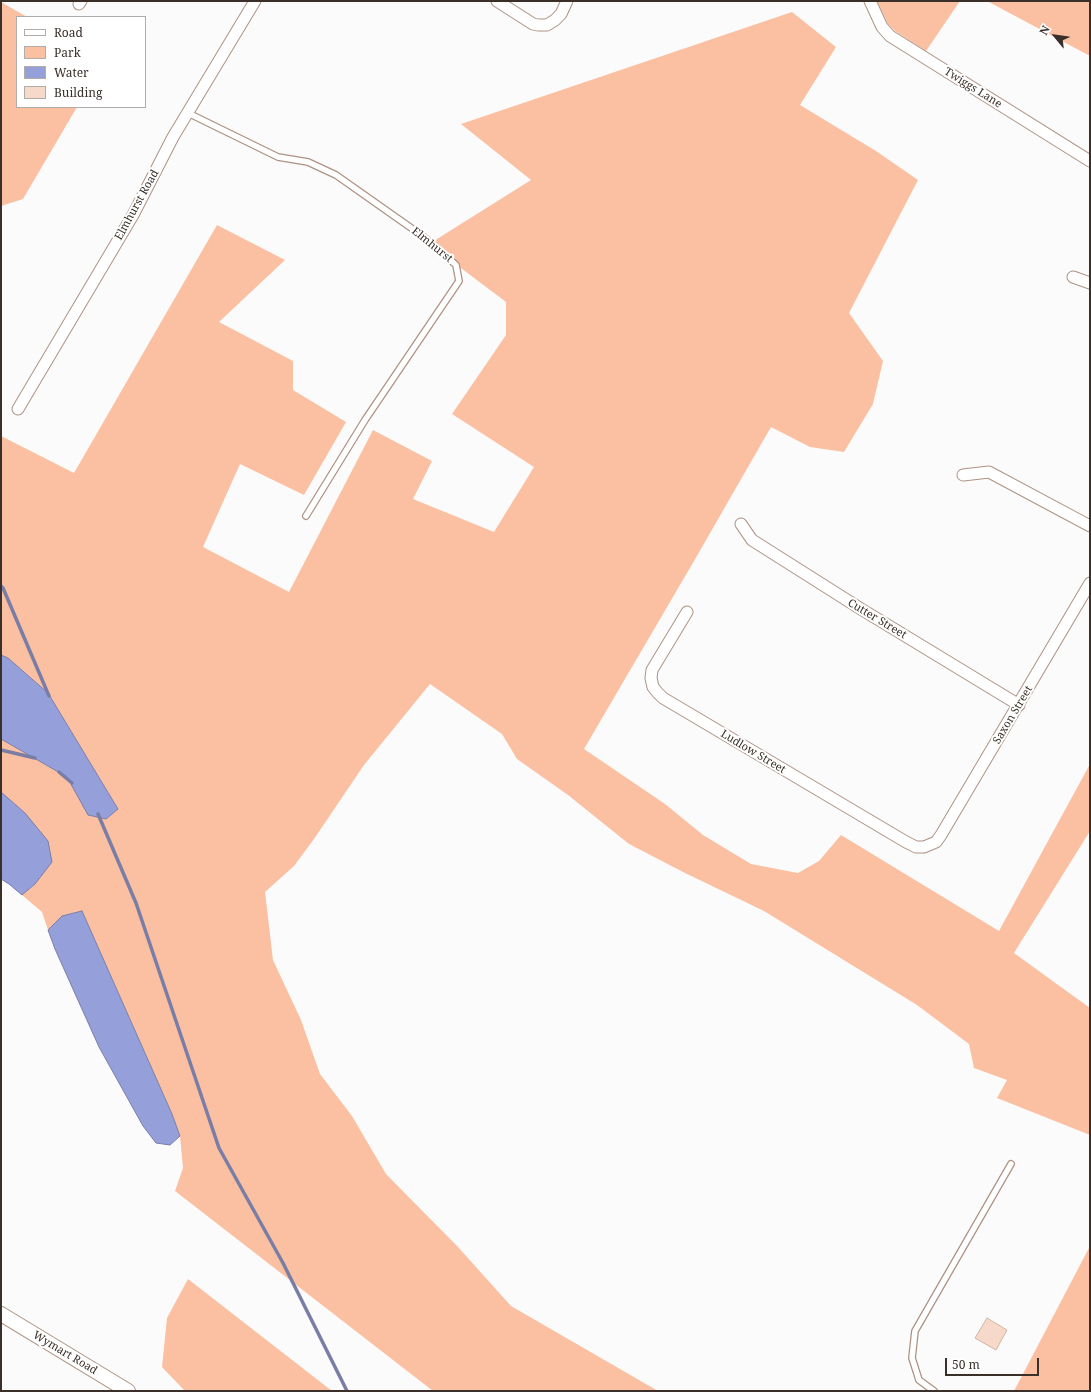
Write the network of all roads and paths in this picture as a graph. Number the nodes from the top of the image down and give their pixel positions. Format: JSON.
{"nodes":[{"id":1,"x":255,"y":1,"type":"edge"},
{"id":2,"x":496,"y":1,"type":"edge"},
{"id":3,"x":567,"y":1,"type":"edge"},
{"id":4,"x":870,"y":1,"type":"edge"},
{"id":5,"x":188,"y":113,"type":"junction"},
{"id":6,"x":1090,"y":161,"type":"edge"},
{"id":7,"x":1073,"y":277,"type":"dead end"},
{"id":8,"x":1090,"y":283,"type":"edge"},
{"id":9,"x":18,"y":409,"type":"dead end"},
{"id":10,"x":963,"y":475,"type":"dead end"},
{"id":11,"x":306,"y":516,"type":"dead end"},
{"id":12,"x":741,"y":524,"type":"dead end"},
{"id":13,"x":1090,"y":526,"type":"edge"},
{"id":14,"x":1090,"y":583,"type":"edge"},
{"id":15,"x":687,"y":612,"type":"dead end"},
{"id":16,"x":1019,"y":705,"type":"junction"},
{"id":17,"x":931,"y":845,"type":"joint"},
{"id":18,"x":1011,"y":1164,"type":"dead end"},
{"id":19,"x":1,"y":1314,"type":"edge"},
{"id":20,"x":128,"y":1391,"type":"edge"},
{"id":21,"x":934,"y":1391,"type":"edge"}],
"edges":[{"from":1,"to":5,"type":"street","name":"Elmhurst Road"},
{"from":2,"to":3,"type":"street"},
{"from":4,"to":6,"type":"street","name":"Twiggs Lane"},
{"from":5,"to":9,"type":"street","name":"Elmhurst Road"},
{"from":5,"to":11,"type":"lane","name":"Elmhurst"},
{"from":7,"to":8,"type":"street"},
{"from":10,"to":13,"type":"street"},
{"from":12,"to":16,"type":"street","name":"Cutter Street"},
{"from":14,"to":16,"type":"street","name":"Saxon Street"},
{"from":15,"to":17,"type":"street","name":"Ludlow Street"},
{"from":16,"to":17,"type":"street","name":"Saxon Street"},
{"from":18,"to":21,"type":"lane"},
{"from":19,"to":20,"type":"street","name":"Wymart Road"}]}
